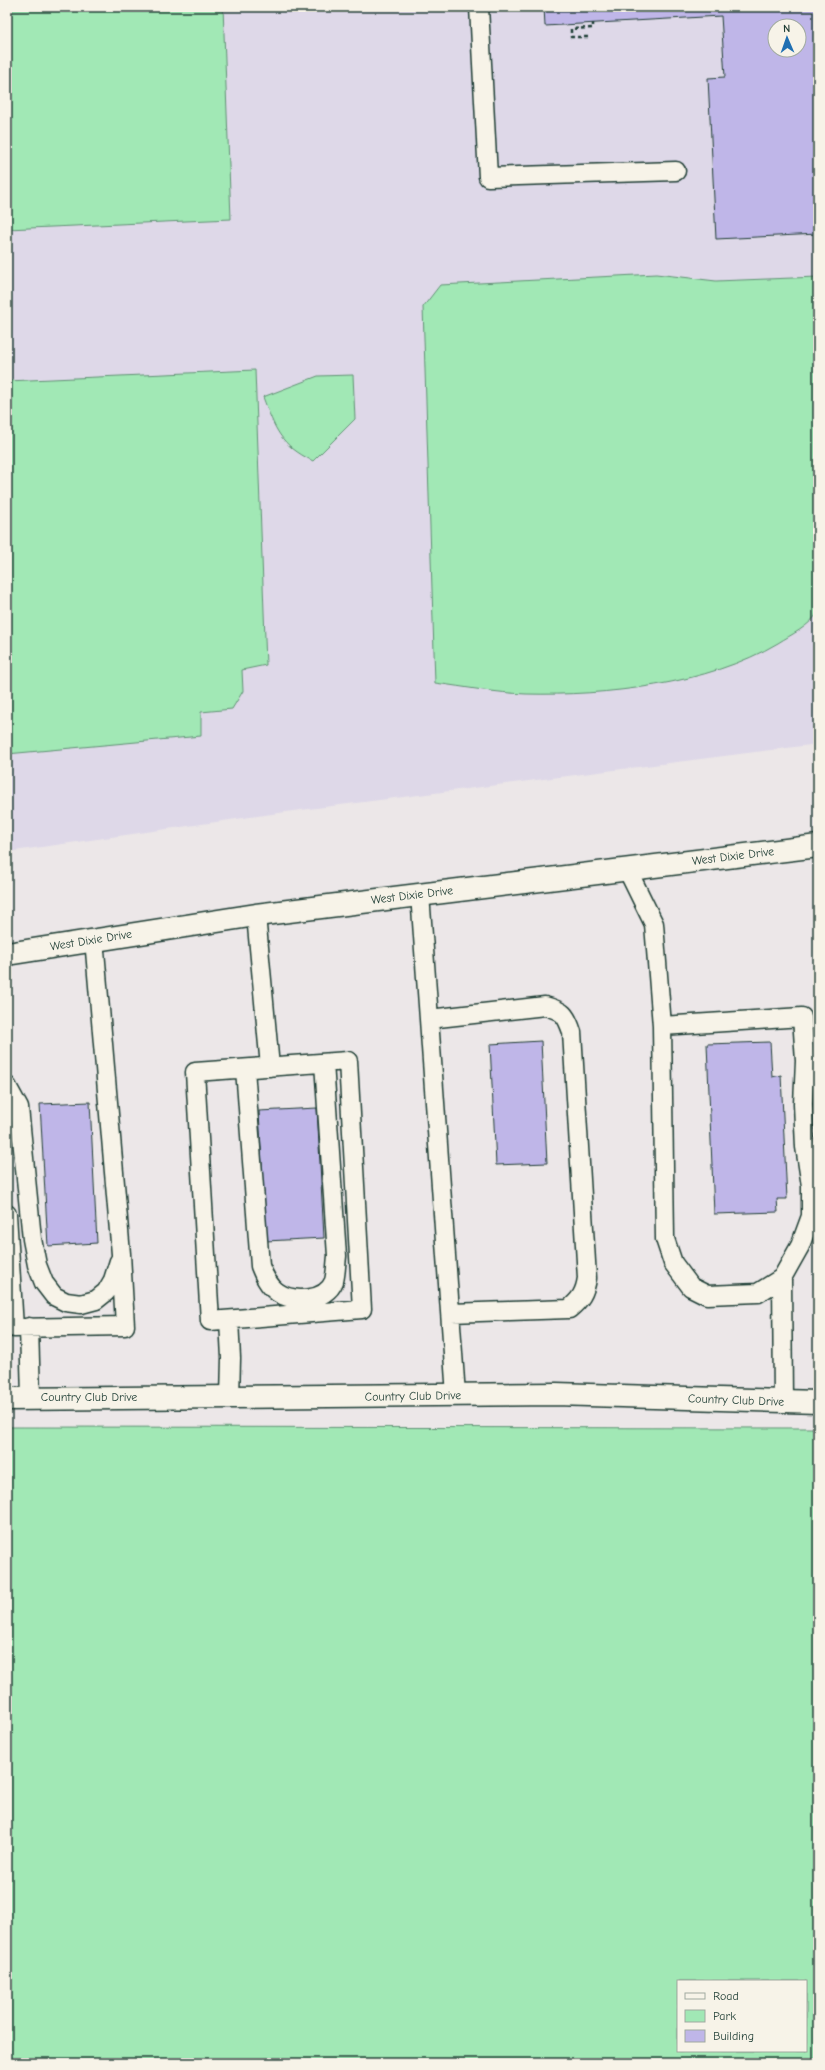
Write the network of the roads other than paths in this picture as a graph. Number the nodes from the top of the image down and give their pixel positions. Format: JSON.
{"nodes":[{"id":1,"x":479,"y":7,"type":"edge"},
{"id":2,"x":676,"y":171,"type":"dead end"},
{"id":3,"x":818,"y":846,"type":"edge"},
{"id":4,"x":627,"y":869,"type":"junction"},
{"id":5,"x":420,"y":894,"type":"junction"},
{"id":6,"x":256,"y":915,"type":"junction"},
{"id":7,"x":94,"y":939,"type":"junction"},
{"id":8,"x":7,"y":954,"type":"edge"},
{"id":9,"x":429,"y":1019,"type":"junction"},
{"id":10,"x":662,"y":1026,"type":"junction"},
{"id":11,"x":324,"y":1063,"type":"junction"},
{"id":12,"x":270,"y":1067,"type":"junction"},
{"id":13,"x":245,"y":1069,"type":"junction"},
{"id":14,"x":7,"y":1086,"type":"edge"},
{"id":15,"x":7,"y":1214,"type":"edge"},
{"id":16,"x":121,"y":1254,"type":"junction"},
{"id":17,"x":782,"y":1278,"type":"junction"},
{"id":18,"x":451,"y":1313,"type":"junction"},
{"id":19,"x":229,"y":1320,"type":"junction"},
{"id":20,"x":29,"y":1327,"type":"junction"},
{"id":21,"x":456,"y":1395,"type":"junction"},
{"id":22,"x":31,"y":1397,"type":"junction"},
{"id":23,"x":230,"y":1398,"type":"junction"},
{"id":24,"x":7,"y":1399,"type":"edge"},
{"id":25,"x":783,"y":1402,"type":"junction"},
{"id":26,"x":818,"y":1402,"type":"edge"}],
"edges":[{"from":1,"to":2,"type":"lane"},
{"from":3,"to":4,"type":"main road","name":"West Dixie Drive"},
{"from":4,"to":5,"type":"main road","name":"West Dixie Drive"},
{"from":4,"to":10,"type":"lane"},
{"from":5,"to":6,"type":"main road","name":"West Dixie Drive"},
{"from":5,"to":9,"type":"lane"},
{"from":6,"to":7,"type":"main road","name":"West Dixie Drive"},
{"from":6,"to":12,"type":"lane"},
{"from":7,"to":8,"type":"main road","name":"West Dixie Drive"},
{"from":7,"to":16,"type":"lane"},
{"from":9,"to":18,"type":"lane"},
{"from":9,"to":18,"type":"lane"},
{"from":10,"to":17,"type":"lane"},
{"from":10,"to":17,"type":"lane"},
{"from":11,"to":12,"type":"lane"},
{"from":11,"to":13,"type":"lane"},
{"from":11,"to":19,"type":"lane"},
{"from":12,"to":13,"type":"lane"},
{"from":13,"to":19,"type":"lane"},
{"from":14,"to":16,"type":"lane"},
{"from":15,"to":20,"type":"lane"},
{"from":16,"to":20,"type":"lane"},
{"from":17,"to":25,"type":"lane"},
{"from":18,"to":21,"type":"lane"},
{"from":19,"to":23,"type":"lane"},
{"from":20,"to":22,"type":"lane"},
{"from":21,"to":23,"type":"main road","name":"Country Club Drive"},
{"from":21,"to":25,"type":"main road","name":"Country Club Drive"},
{"from":22,"to":23,"type":"main road","name":"Country Club Drive"},
{"from":22,"to":24,"type":"main road","name":"Country Club Drive"},
{"from":25,"to":26,"type":"main road","name":"Country Club Drive"}]}
